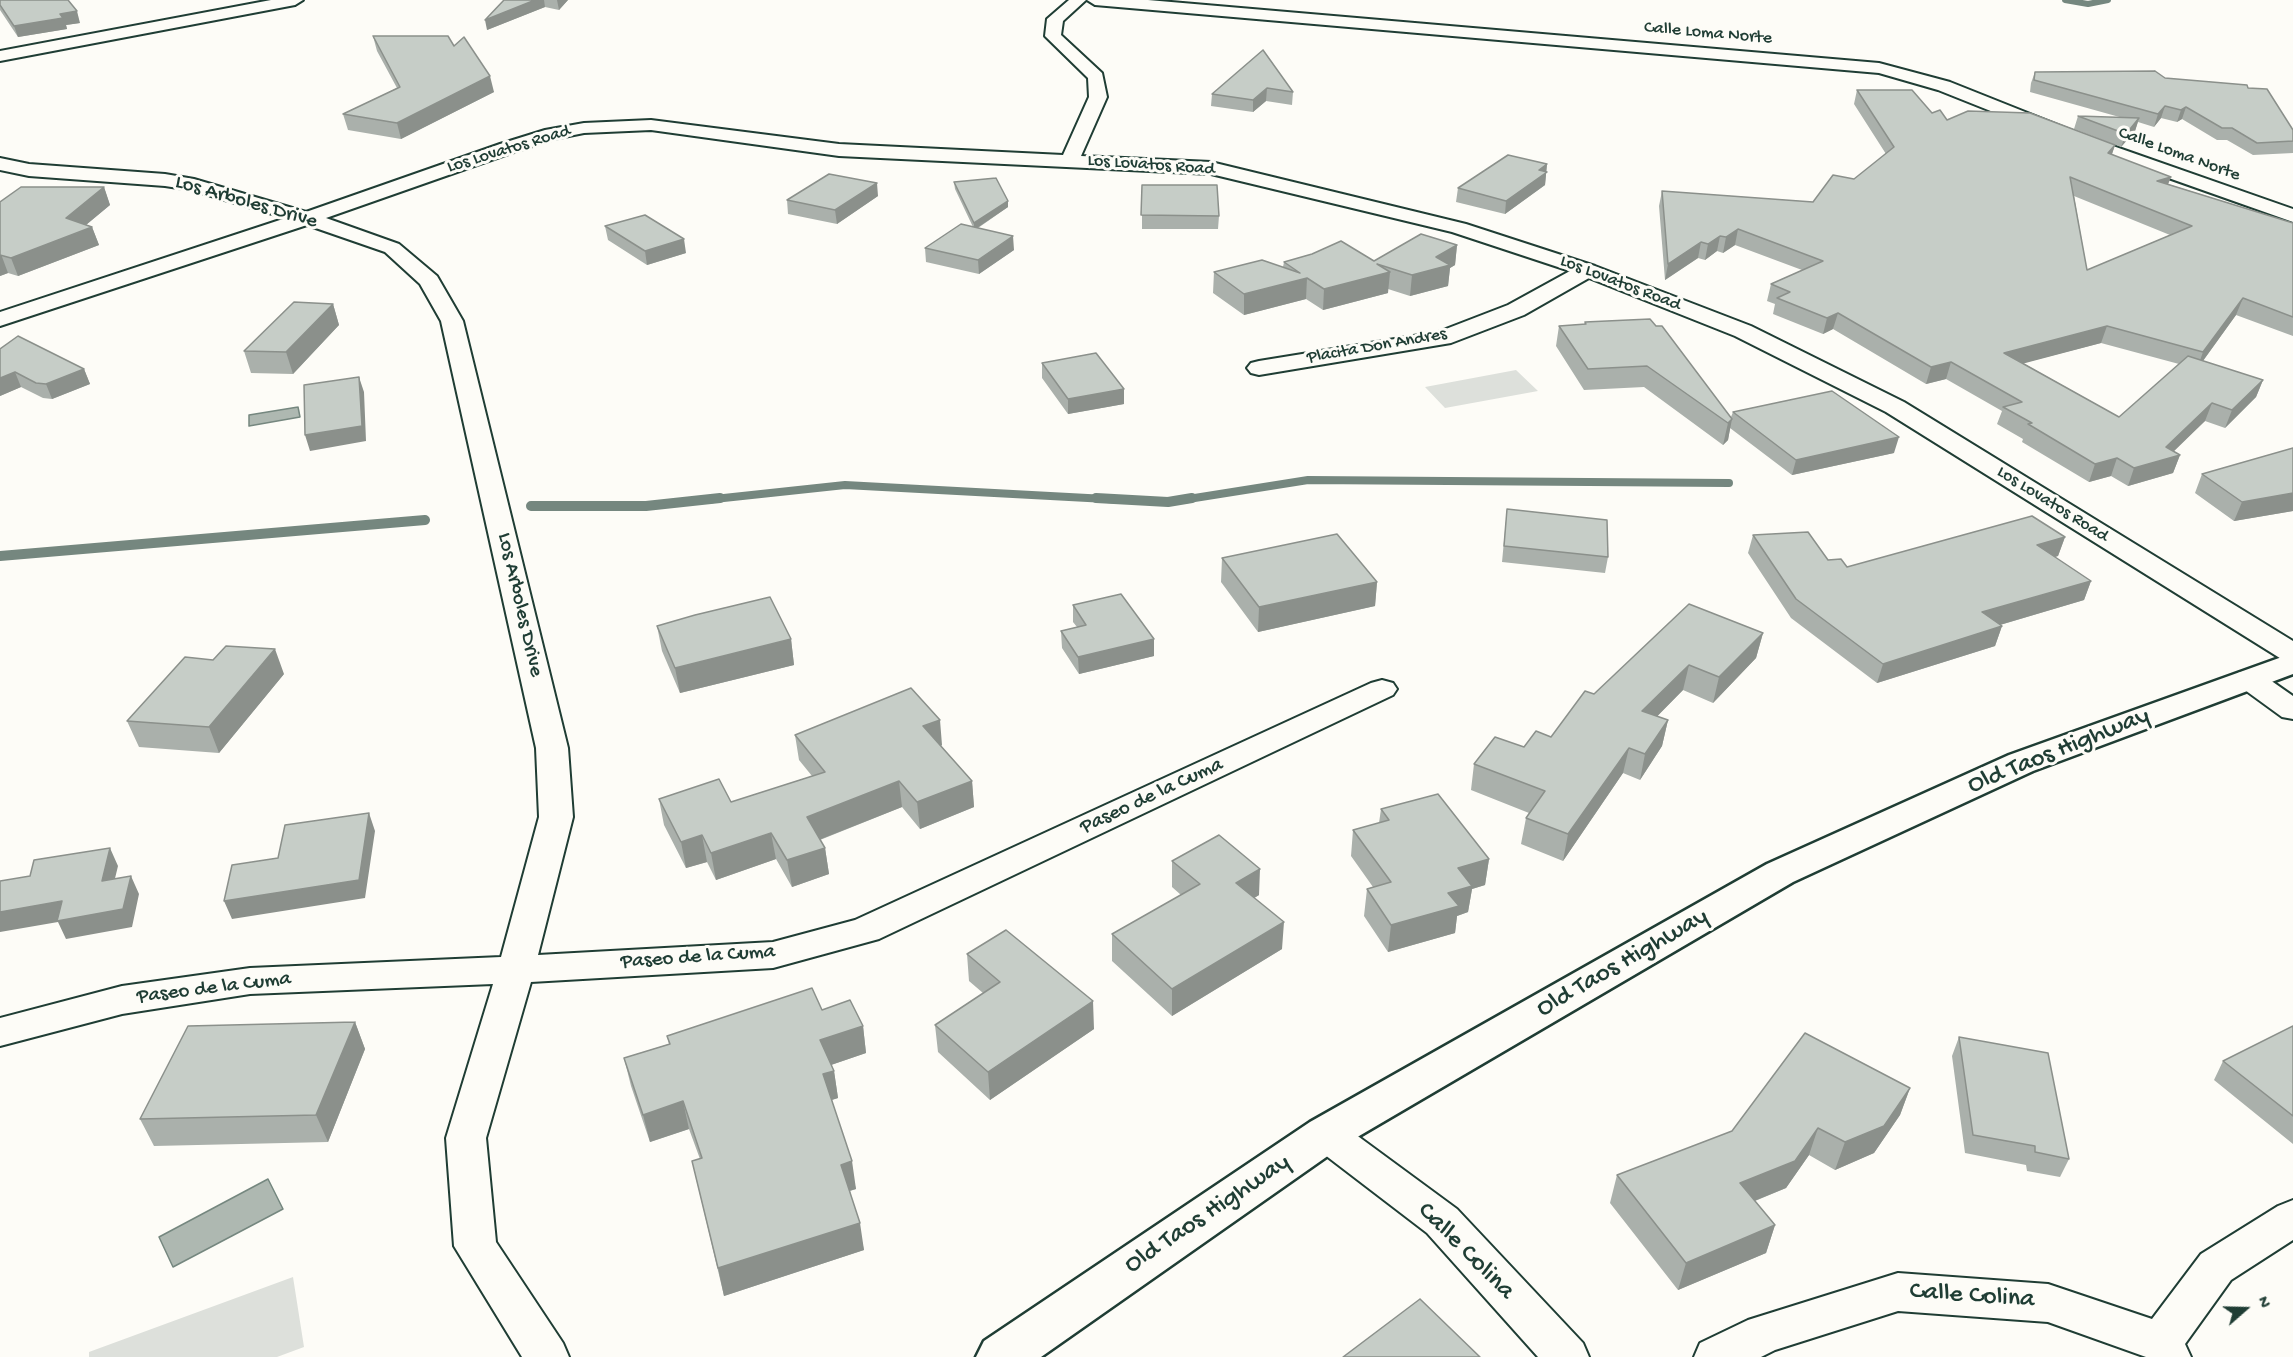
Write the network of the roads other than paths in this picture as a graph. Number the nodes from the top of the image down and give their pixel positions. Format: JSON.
{"nodes":[{"id":1,"x":295,"y":0,"type":"edge"},
{"id":2,"x":1078,"y":0,"type":"edge"},
{"id":3,"x":1095,"y":0,"type":"edge"},
{"id":4,"x":0,"y":56,"type":"edge"},
{"id":5,"x":1070,"y":160,"type":"junction"},
{"id":6,"x":0,"y":164,"type":"edge"},
{"id":7,"x":2293,"y":216,"type":"edge"},
{"id":8,"x":308,"y":218,"type":"junction"},
{"id":9,"x":1588,"y":270,"type":"junction"},
{"id":10,"x":0,"y":319,"type":"edge"},
{"id":11,"x":1259,"y":368,"type":"dead end"},
{"id":12,"x":2293,"y":654,"type":"edge"},
{"id":13,"x":2293,"y":663,"type":"edge"},
{"id":14,"x":2249,"y":679,"type":"junction"},
{"id":15,"x":1382,"y":689,"type":"dead end"},
{"id":16,"x":2293,"y":710,"type":"edge"},
{"id":17,"x":516,"y":970,"type":"junction"},
{"id":18,"x":0,"y":1032,"type":"edge"},
{"id":19,"x":1326,"y":1134,"type":"junction"},
{"id":20,"x":2293,"y":1218,"type":"edge"},
{"id":21,"x":2165,"y":1350,"type":"edge"},
{"id":22,"x":547,"y":1357,"type":"edge"},
{"id":23,"x":1001,"y":1357,"type":"edge"},
{"id":24,"x":1566,"y":1357,"type":"edge"},
{"id":25,"x":1716,"y":1357,"type":"edge"}],
"edges":[{"from":1,"to":4,"type":"street"},
{"from":2,"to":5,"type":"street"},
{"from":3,"to":7,"type":"street","name":"Calle Loma Norte"},
{"from":5,"to":8,"type":"street","name":"Los Lovatos Road"},
{"from":5,"to":9,"type":"street","name":"Los Lovatos Road"},
{"from":6,"to":8,"type":"street","name":"Los Arboles Drive"},
{"from":8,"to":10,"type":"street","name":"Los Lovatos Road"},
{"from":8,"to":17,"type":"street","name":"Los Arboles Drive"},
{"from":9,"to":11,"type":"street","name":"Placita Don Andres"},
{"from":9,"to":12,"type":"street","name":"Los Lovatos Road"},
{"from":13,"to":14,"type":"street","name":"Old Taos Highway"},
{"from":14,"to":16,"type":"street"},
{"from":14,"to":19,"type":"street","name":"Old Taos Highway"},
{"from":15,"to":17,"type":"street","name":"Paseo de la Cuma"},
{"from":17,"to":18,"type":"street","name":"Paseo de la Cuma"},
{"from":17,"to":22,"type":"street","name":"Los Arboles Drive"},
{"from":19,"to":23,"type":"street","name":"Old Taos Highway"},
{"from":19,"to":24,"type":"street","name":"Calle Colina"},
{"from":20,"to":21,"type":"street","name":"Calle Colina"},
{"from":21,"to":25,"type":"street","name":"Calle Colina"}]}
